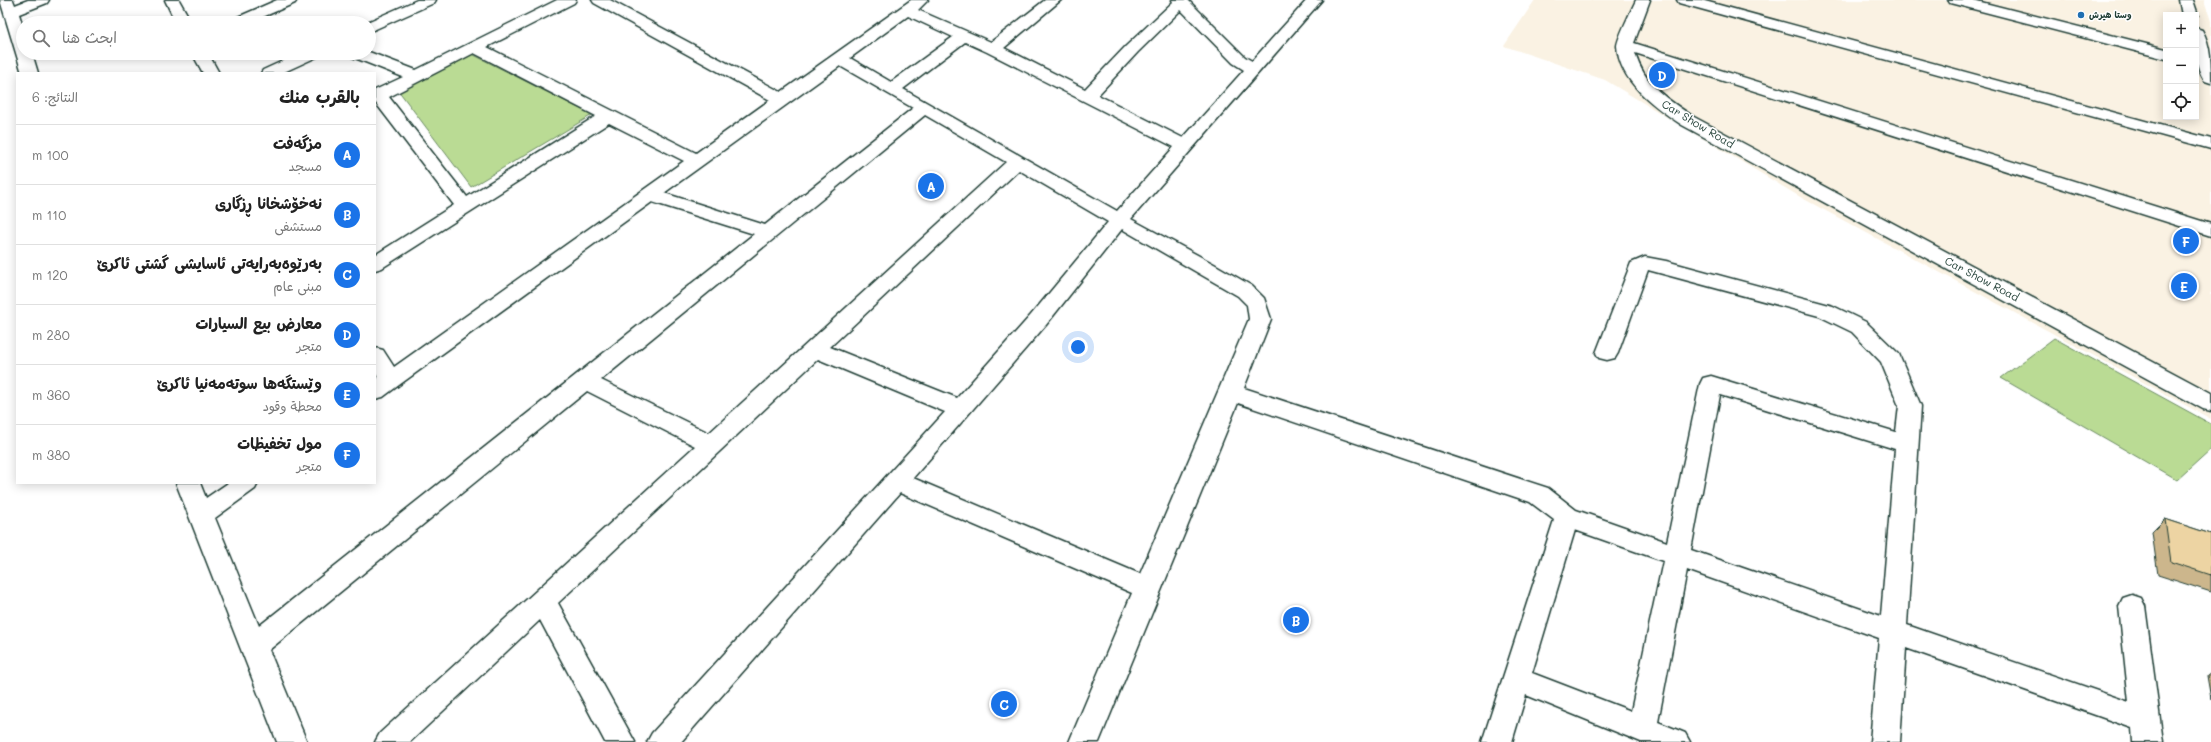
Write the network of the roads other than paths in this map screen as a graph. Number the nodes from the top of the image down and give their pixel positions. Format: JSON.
{"nodes":[{"id":1,"x":42,"y":0,"type":"edge"},
{"id":2,"x":172,"y":0,"type":"edge"},
{"id":3,"x":290,"y":0,"type":"edge"},
{"id":4,"x":429,"y":0,"type":"edge"},
{"id":5,"x":569,"y":0,"type":"edge"},
{"id":6,"x":599,"y":0,"type":"edge"},
{"id":7,"x":921,"y":0,"type":"edge"},
{"id":8,"x":1054,"y":0,"type":"edge"},
{"id":9,"x":1315,"y":0,"type":"edge"},
{"id":10,"x":1642,"y":0,"type":"edge"},
{"id":11,"x":1684,"y":0,"type":"edge"},
{"id":12,"x":1955,"y":0,"type":"edge"},
{"id":13,"x":2186,"y":0,"type":"edge"},
{"id":14,"x":1180,"y":1,"type":"edge"},
{"id":15,"x":9,"y":6,"type":"edge"},
{"id":16,"x":906,"y":10,"type":"junction"},
{"id":17,"x":2189,"y":12,"type":"edge"},
{"id":18,"x":180,"y":16,"type":"edge"},
{"id":19,"x":252,"y":16,"type":"edge"},
{"id":20,"x":376,"y":25,"type":"edge"},
{"id":21,"x":16,"y":28,"type":"edge"},
{"id":22,"x":964,"y":36,"type":"junction"},
{"id":23,"x":1625,"y":45,"type":"junction"},
{"id":24,"x":2199,"y":46,"type":"edge"},
{"id":25,"x":474,"y":47,"type":"junction"},
{"id":26,"x":993,"y":49,"type":"junction"},
{"id":27,"x":2163,"y":53,"type":"edge"},
{"id":28,"x":840,"y":59,"type":"junction"},
{"id":29,"x":26,"y":60,"type":"edge"},
{"id":30,"x":204,"y":60,"type":"edge"},
{"id":31,"x":298,"y":60,"type":"edge"},
{"id":32,"x":374,"y":60,"type":"edge"},
{"id":33,"x":1253,"y":68,"type":"junction"},
{"id":34,"x":2204,"y":68,"type":"edge"},
{"id":35,"x":30,"y":72,"type":"edge"},
{"id":36,"x":210,"y":72,"type":"edge"},
{"id":37,"x":271,"y":72,"type":"edge"},
{"id":38,"x":416,"y":76,"type":"junction"},
{"id":39,"x":892,"y":89,"type":"junction"},
{"id":40,"x":377,"y":96,"type":"edge"},
{"id":41,"x":1088,"y":97,"type":"junction"},
{"id":42,"x":783,"y":100,"type":"junction"},
{"id":43,"x":924,"y":108,"type":"junction"},
{"id":44,"x":608,"y":116,"type":"junction"},
{"id":45,"x":2211,"y":144,"type":"edge"},
{"id":46,"x":1186,"y":146,"type":"junction"},
{"id":47,"x":698,"y":160,"type":"junction"},
{"id":48,"x":1017,"y":162,"type":"junction"},
{"id":49,"x":650,"y":194,"type":"junction"},
{"id":50,"x":465,"y":207,"type":"junction"},
{"id":51,"x":1119,"y":220,"type":"junction"},
{"id":52,"x":2211,"y":230,"type":"edge"},
{"id":53,"x":769,"y":233,"type":"junction"},
{"id":54,"x":376,"y":263,"type":"edge"},
{"id":55,"x":814,"y":349,"type":"junction"},
{"id":56,"x":1607,"y":353,"type":"dead end"},
{"id":57,"x":376,"y":359,"type":"edge"},
{"id":58,"x":585,"y":381,"type":"junction"},
{"id":59,"x":383,"y":385,"type":"edge"},
{"id":60,"x":1231,"y":392,"type":"junction"},
{"id":61,"x":2211,"y":403,"type":"edge"},
{"id":62,"x":961,"y":408,"type":"junction"},
{"id":63,"x":712,"y":444,"type":"junction"},
{"id":64,"x":1908,"y":444,"type":"junction"},
{"id":65,"x":896,"y":481,"type":"junction"},
{"id":66,"x":188,"y":484,"type":"edge"},
{"id":67,"x":245,"y":484,"type":"edge"},
{"id":68,"x":200,"y":515,"type":"junction"},
{"id":69,"x":1567,"y":517,"type":"junction"},
{"id":70,"x":1677,"y":555,"type":"junction"},
{"id":71,"x":1147,"y":588,"type":"junction"},
{"id":72,"x":543,"y":600,"type":"junction"},
{"id":73,"x":2132,"y":606,"type":"dead end"},
{"id":74,"x":1893,"y":632,"type":"junction"},
{"id":75,"x":253,"y":646,"type":"junction"},
{"id":76,"x":1517,"y":679,"type":"junction"},
{"id":77,"x":1642,"y":729,"type":"junction"},
{"id":78,"x":2147,"y":731,"type":"edge"},
{"id":79,"x":292,"y":742,"type":"edge"},
{"id":80,"x":390,"y":742,"type":"edge"},
{"id":81,"x":620,"y":742,"type":"edge"},
{"id":82,"x":662,"y":742,"type":"edge"},
{"id":83,"x":1084,"y":742,"type":"edge"},
{"id":84,"x":1497,"y":742,"type":"edge"},
{"id":85,"x":1675,"y":742,"type":"edge"},
{"id":86,"x":1885,"y":742,"type":"edge"}],
"edges":[{"from":1,"to":15,"type":"street"},
{"from":2,"to":18,"type":"street"},
{"from":3,"to":19,"type":"street"},
{"from":4,"to":20,"type":"street"},
{"from":5,"to":25,"type":"street"},
{"from":6,"to":42,"type":"street"},
{"from":7,"to":16,"type":"street"},
{"from":8,"to":26,"type":"street"},
{"from":9,"to":33,"type":"street"},
{"from":10,"to":23,"type":"street"},
{"from":11,"to":45,"type":"street"},
{"from":12,"to":27,"type":"street"},
{"from":13,"to":17,"type":"street"},
{"from":14,"to":33,"type":"street"},
{"from":14,"to":41,"type":"street"},
{"from":15,"to":21,"type":"street"},
{"from":16,"to":22,"type":"street"},
{"from":16,"to":28,"type":"street"},
{"from":22,"to":26,"type":"street"},
{"from":22,"to":39,"type":"street"},
{"from":23,"to":52,"type":"street"},
{"from":23,"to":61,"type":"street","name":"Car Show Road"},
{"from":24,"to":34,"type":"street"},
{"from":25,"to":38,"type":"street"},
{"from":25,"to":44,"type":"street"},
{"from":26,"to":41,"type":"street"},
{"from":28,"to":39,"type":"street"},
{"from":28,"to":42,"type":"street"},
{"from":29,"to":35,"type":"street"},
{"from":30,"to":36,"type":"street"},
{"from":31,"to":37,"type":"street"},
{"from":32,"to":38,"type":"street"},
{"from":33,"to":46,"type":"street"},
{"from":38,"to":40,"type":"street"},
{"from":39,"to":43,"type":"street"},
{"from":40,"to":50,"type":"street"},
{"from":41,"to":46,"type":"street"},
{"from":42,"to":47,"type":"street"},
{"from":43,"to":48,"type":"street"},
{"from":43,"to":53,"type":"street"},
{"from":44,"to":47,"type":"street"},
{"from":44,"to":50,"type":"street"},
{"from":46,"to":51,"type":"street"},
{"from":47,"to":49,"type":"street"},
{"from":48,"to":51,"type":"street"},
{"from":48,"to":55,"type":"street"},
{"from":49,"to":53,"type":"street"},
{"from":49,"to":59,"type":"street"},
{"from":50,"to":54,"type":"street"},
{"from":51,"to":60,"type":"street"},
{"from":51,"to":62,"type":"street"},
{"from":53,"to":58,"type":"street"},
{"from":55,"to":62,"type":"street"},
{"from":55,"to":63,"type":"street"},
{"from":56,"to":64,"type":"street"},
{"from":57,"to":59,"type":"street"},
{"from":58,"to":63,"type":"street"},
{"from":58,"to":75,"type":"street"},
{"from":60,"to":69,"type":"street"},
{"from":60,"to":71,"type":"street"},
{"from":62,"to":65,"type":"street"},
{"from":63,"to":72,"type":"street"},
{"from":64,"to":70,"type":"street"},
{"from":64,"to":74,"type":"street"},
{"from":65,"to":71,"type":"street"},
{"from":65,"to":82,"type":"street"},
{"from":66,"to":68,"type":"street"},
{"from":67,"to":68,"type":"street"},
{"from":68,"to":75,"type":"street"},
{"from":69,"to":70,"type":"street"},
{"from":69,"to":76,"type":"street"},
{"from":70,"to":74,"type":"street"},
{"from":70,"to":77,"type":"street"},
{"from":71,"to":83,"type":"street"},
{"from":72,"to":80,"type":"street"},
{"from":72,"to":81,"type":"street"},
{"from":73,"to":78,"type":"street"},
{"from":74,"to":78,"type":"street"},
{"from":74,"to":86,"type":"street"},
{"from":75,"to":79,"type":"street"},
{"from":76,"to":77,"type":"street"},
{"from":76,"to":84,"type":"street"},
{"from":77,"to":85,"type":"street"}]}
